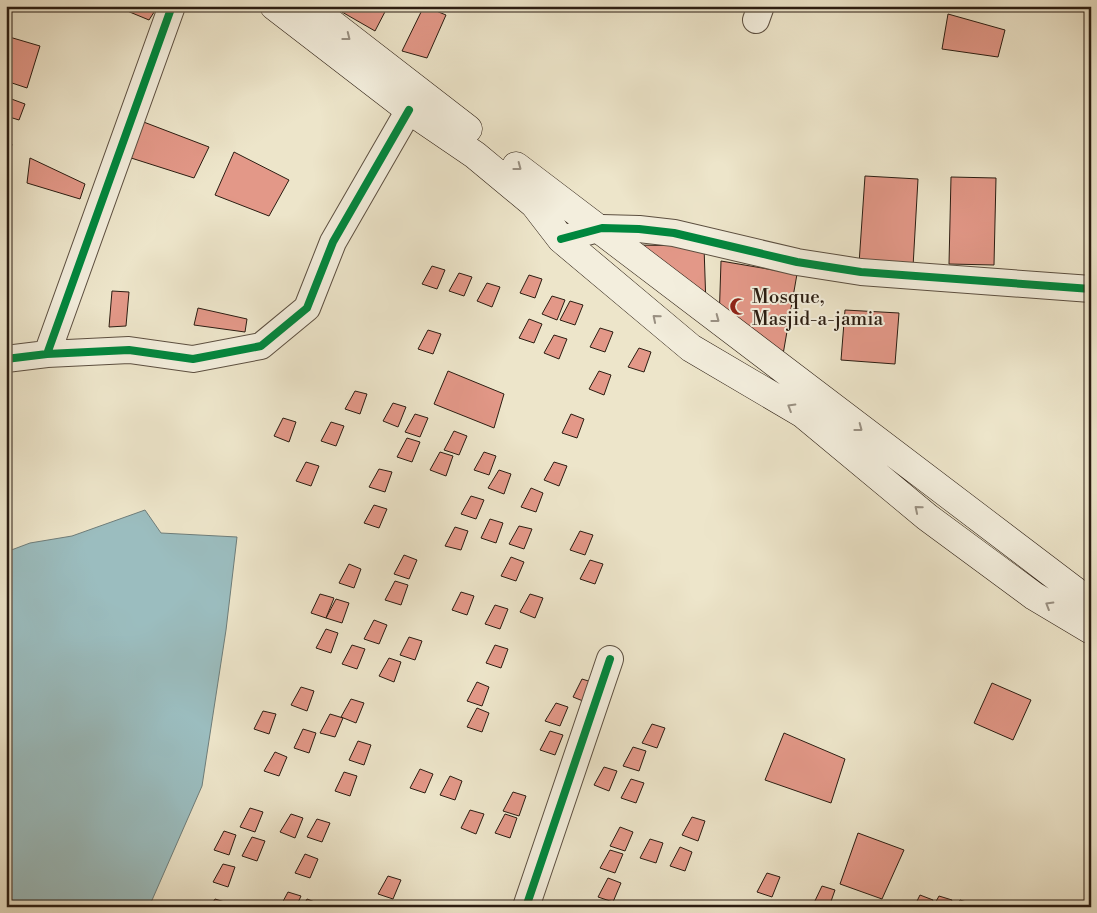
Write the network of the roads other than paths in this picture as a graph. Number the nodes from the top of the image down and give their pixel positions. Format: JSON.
{"nodes":[{"id":1,"x":172,"y":6,"type":"edge"},
{"id":2,"x":274,"y":6,"type":"edge"},
{"id":3,"x":309,"y":6,"type":"edge"},
{"id":4,"x":409,"y":110,"type":"junction"},
{"id":5,"x":598,"y":229,"type":"junction"},
{"id":6,"x":561,"y":238,"type":"junction"},
{"id":7,"x":1091,"y":289,"type":"edge"},
{"id":8,"x":47,"y":354,"type":"junction"},
{"id":9,"x":6,"y":359,"type":"edge"},
{"id":10,"x":1091,"y":604,"type":"edge"},
{"id":11,"x":1091,"y":630,"type":"edge"},
{"id":12,"x":610,"y":659,"type":"dead end"},
{"id":13,"x":526,"y":907,"type":"edge"}],
"edges":[{"from":1,"to":8,"type":"street"},
{"from":2,"to":4,"type":"main road"},
{"from":3,"to":5,"type":"main road","one_way":true},
{"from":4,"to":6,"type":"main road"},
{"from":4,"to":8,"type":"street"},
{"from":5,"to":6,"type":"street"},
{"from":5,"to":7,"type":"street"},
{"from":5,"to":10,"type":"main road","one_way":true},
{"from":11,"to":6,"type":"main road","one_way":true},
{"from":8,"to":9,"type":"street"},
{"from":12,"to":13,"type":"street"}]}
